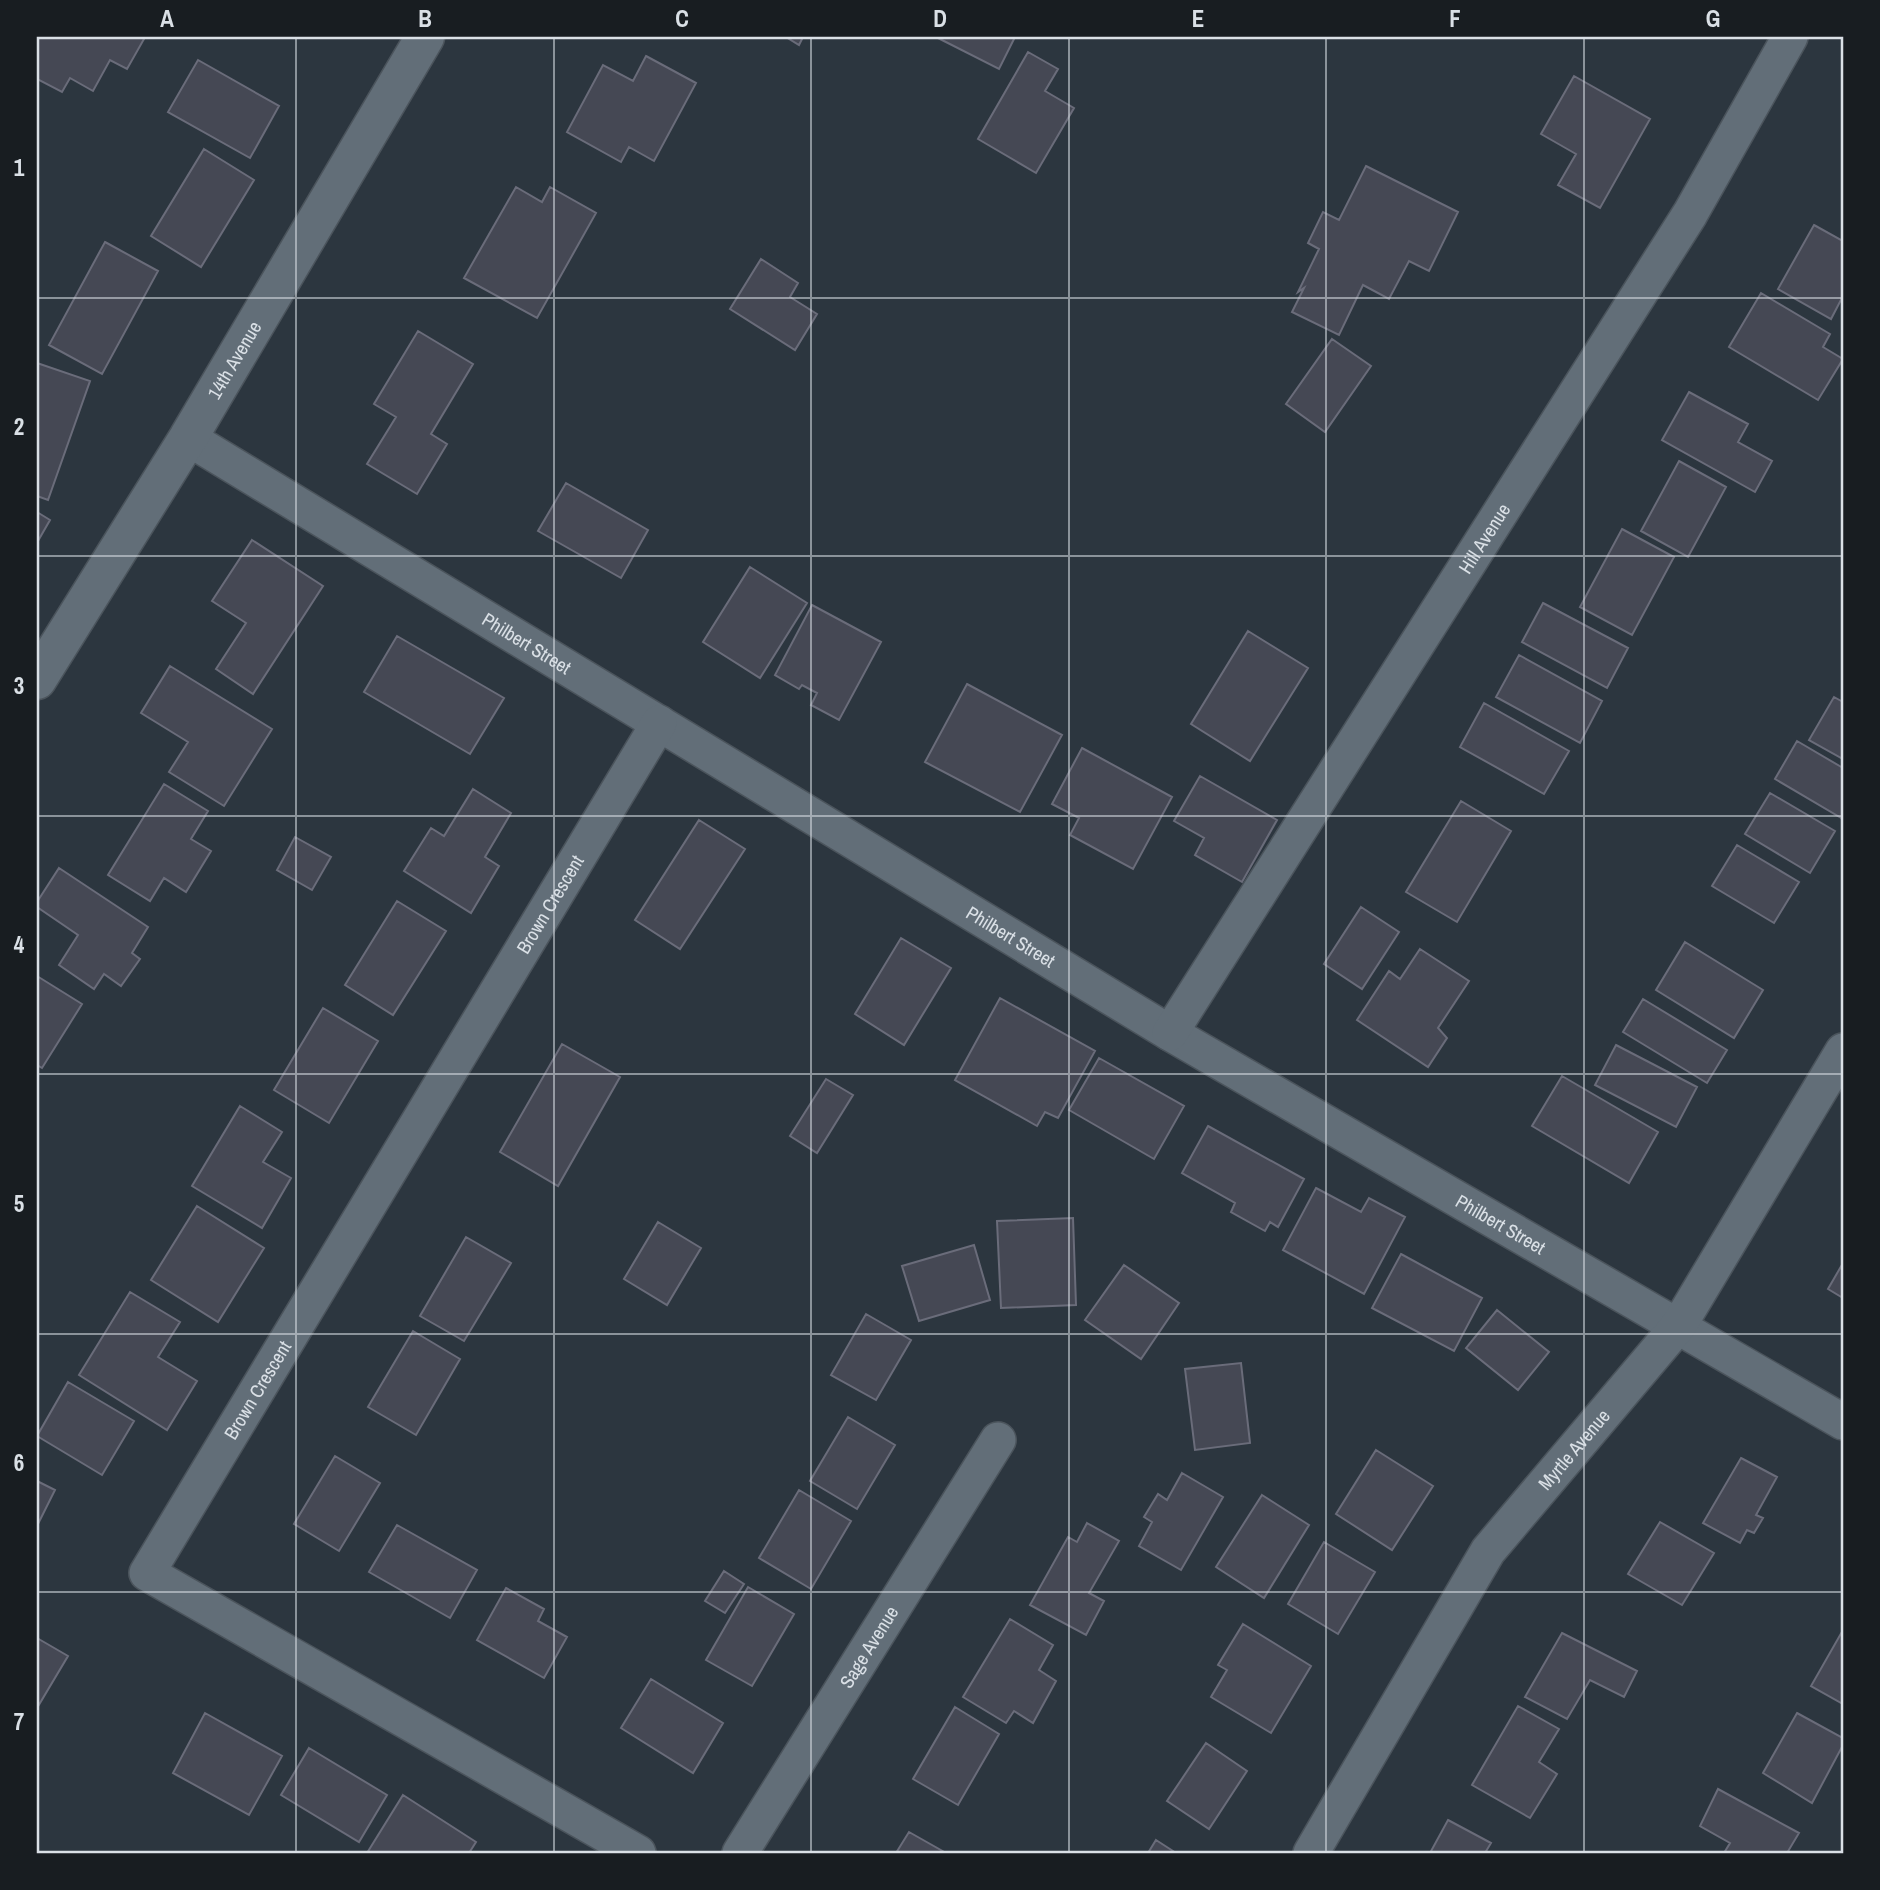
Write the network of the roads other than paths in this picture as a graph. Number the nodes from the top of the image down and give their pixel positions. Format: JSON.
{"nodes":[{"id":1,"x":424,"y":37,"type":"edge"},
{"id":2,"x":1790,"y":37,"type":"edge"},
{"id":3,"x":188,"y":438,"type":"junction"},
{"id":4,"x":37,"y":680,"type":"edge"},
{"id":5,"x":659,"y":723,"type":"junction"},
{"id":6,"x":1170,"y":1033,"type":"junction"},
{"id":7,"x":1843,"y":1051,"type":"edge"},
{"id":8,"x":1679,"y":1325,"type":"junction"},
{"id":9,"x":1843,"y":1422,"type":"edge"},
{"id":10,"x":998,"y":1440,"type":"dead end"},
{"id":11,"x":638,"y":1853,"type":"edge"},
{"id":12,"x":740,"y":1853,"type":"edge"},
{"id":13,"x":1311,"y":1853,"type":"edge"}],
"edges":[{"from":1,"to":3,"type":"street","name":"14th Avenue"},
{"from":2,"to":6,"type":"street","name":"Hill Avenue"},
{"from":3,"to":4,"type":"street","name":"14th Avenue"},
{"from":3,"to":5,"type":"street","name":"Philbert Street"},
{"from":5,"to":6,"type":"street","name":"Philbert Street"},
{"from":5,"to":11,"type":"street","name":"Brown Crescent"},
{"from":6,"to":8,"type":"street","name":"Philbert Street"},
{"from":7,"to":8,"type":"street","name":"Myrtle Avenue"},
{"from":8,"to":9,"type":"street","name":"Philbert Street"},
{"from":8,"to":13,"type":"street","name":"Myrtle Avenue"},
{"from":10,"to":12,"type":"street","name":"Sage Avenue"}]}
